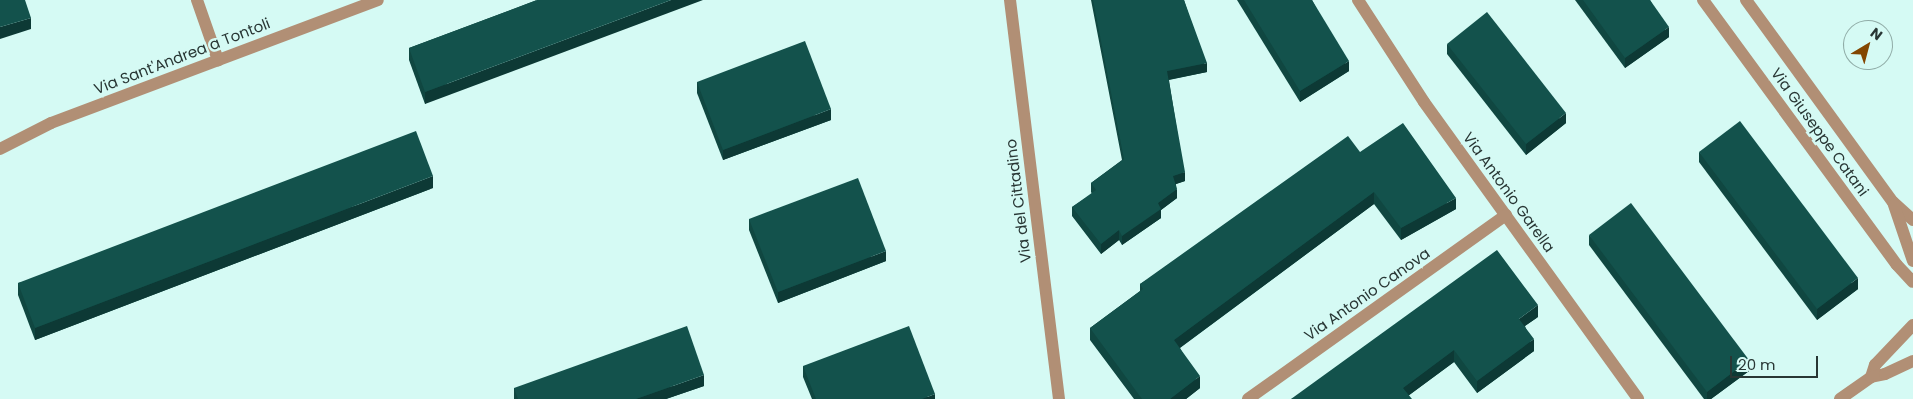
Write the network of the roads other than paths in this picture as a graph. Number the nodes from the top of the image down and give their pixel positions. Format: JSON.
{"nodes":[{"id":1,"x":197,"y":0,"type":"edge"},
{"id":2,"x":378,"y":0,"type":"edge"},
{"id":3,"x":1010,"y":0,"type":"edge"},
{"id":4,"x":1358,"y":0,"type":"edge"},
{"id":5,"x":1703,"y":0,"type":"edge"},
{"id":6,"x":1746,"y":0,"type":"edge"},
{"id":7,"x":218,"y":60,"type":"junction"},
{"id":8,"x":0,"y":148,"type":"edge"},
{"id":9,"x":1893,"y":202,"type":"junction"},
{"id":10,"x":1506,"y":215,"type":"junction"},
{"id":11,"x":1913,"y":220,"type":"edge"},
{"id":12,"x":1913,"y":261,"type":"edge"},
{"id":13,"x":1913,"y":282,"type":"edge"},
{"id":14,"x":1913,"y":325,"type":"edge"},
{"id":15,"x":1913,"y":361,"type":"edge"},
{"id":16,"x":1871,"y":377,"type":"junction"},
{"id":17,"x":1059,"y":399,"type":"edge"},
{"id":18,"x":1248,"y":399,"type":"edge"},
{"id":19,"x":1638,"y":399,"type":"edge"},
{"id":20,"x":1840,"y":399,"type":"edge"}],
"edges":[{"from":1,"to":7,"type":"street"},
{"from":2,"to":7,"type":"street","name":"Via Sant'Andrea a Tontoli"},
{"from":3,"to":17,"type":"street","name":"Via del Cittadino"},
{"from":4,"to":10,"type":"street","name":"Via Antonio Garella"},
{"from":5,"to":13,"type":"street","name":"Via Giuseppe Catani"},
{"from":6,"to":9,"type":"street","name":"Via Giuseppe Catani"},
{"from":7,"to":8,"type":"street","name":"Via Sant'Andrea a Tontoli"},
{"from":9,"to":11,"type":"street","name":"Via Giuseppe Catani"},
{"from":9,"to":12,"type":"street","name":"Via Giuseppe Catani"},
{"from":10,"to":18,"type":"street","name":"Via Antonio Canova"},
{"from":10,"to":19,"type":"street","name":"Via Antonio Garella"},
{"from":14,"to":16,"type":"street"},
{"from":15,"to":16,"type":"street"},
{"from":16,"to":20,"type":"street"}]}
